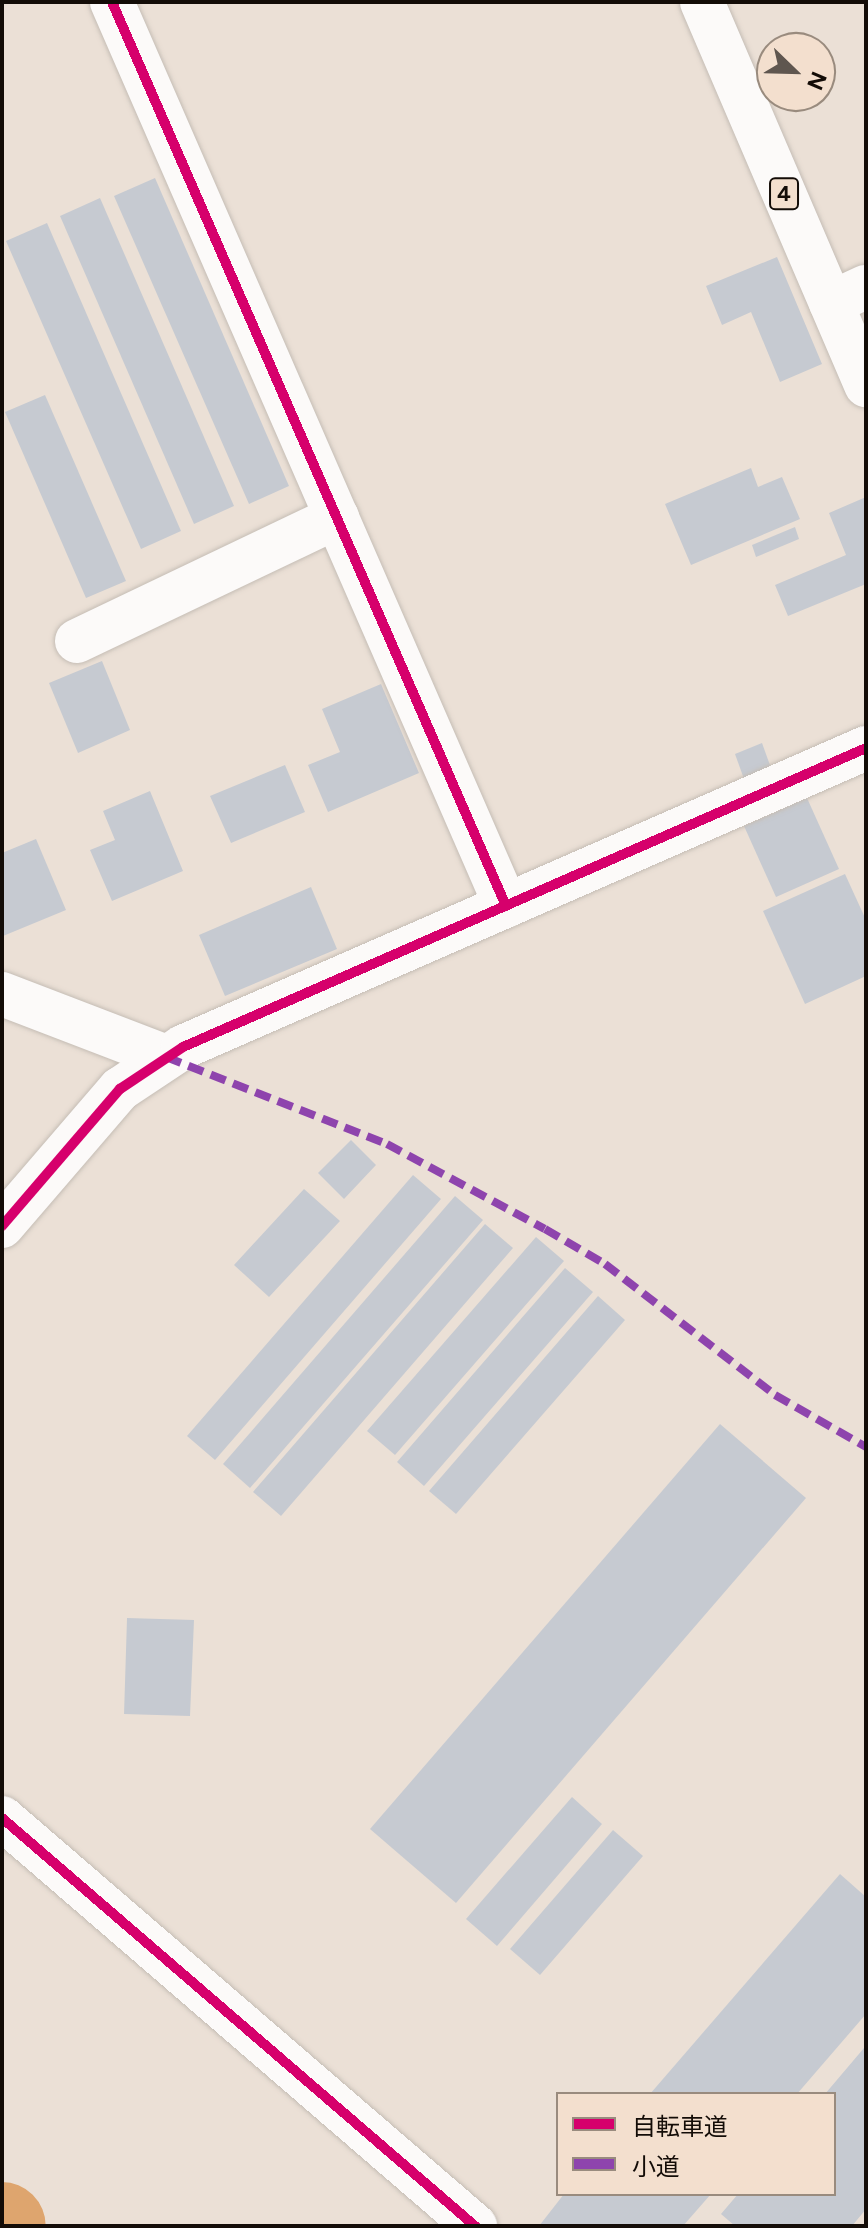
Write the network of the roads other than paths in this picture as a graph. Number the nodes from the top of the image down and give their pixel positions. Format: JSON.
{"nodes":[{"id":1,"x":112,"y":2,"type":"edge"},
{"id":2,"x":702,"y":2,"type":"edge"},
{"id":3,"x":848,"y":295,"type":"edge"},
{"id":4,"x":866,"y":385,"type":"edge"},
{"id":5,"x":337,"y":517,"type":"junction"},
{"id":6,"x":77,"y":641,"type":"dead end"},
{"id":7,"x":866,"y":748,"type":"edge"},
{"id":8,"x":506,"y":906,"type":"junction"},
{"id":9,"x":2,"y":994,"type":"edge"},
{"id":10,"x":166,"y":1057,"type":"junction"},
{"id":11,"x":2,"y":1226,"type":"edge"},
{"id":12,"x":2,"y":1818,"type":"edge"},
{"id":13,"x":475,"y":2226,"type":"edge"}],
"edges":[{"from":1,"to":5,"type":"street"},
{"from":2,"to":3,"type":"street","number":"4"},
{"from":3,"to":4,"type":"street","number":"4"},
{"from":5,"to":6,"type":"street"},
{"from":5,"to":8,"type":"street"},
{"from":7,"to":8,"type":"street"},
{"from":8,"to":10,"type":"street"},
{"from":9,"to":10,"type":"street"},
{"from":10,"to":11,"type":"street"},
{"from":12,"to":13,"type":"street"}]}
